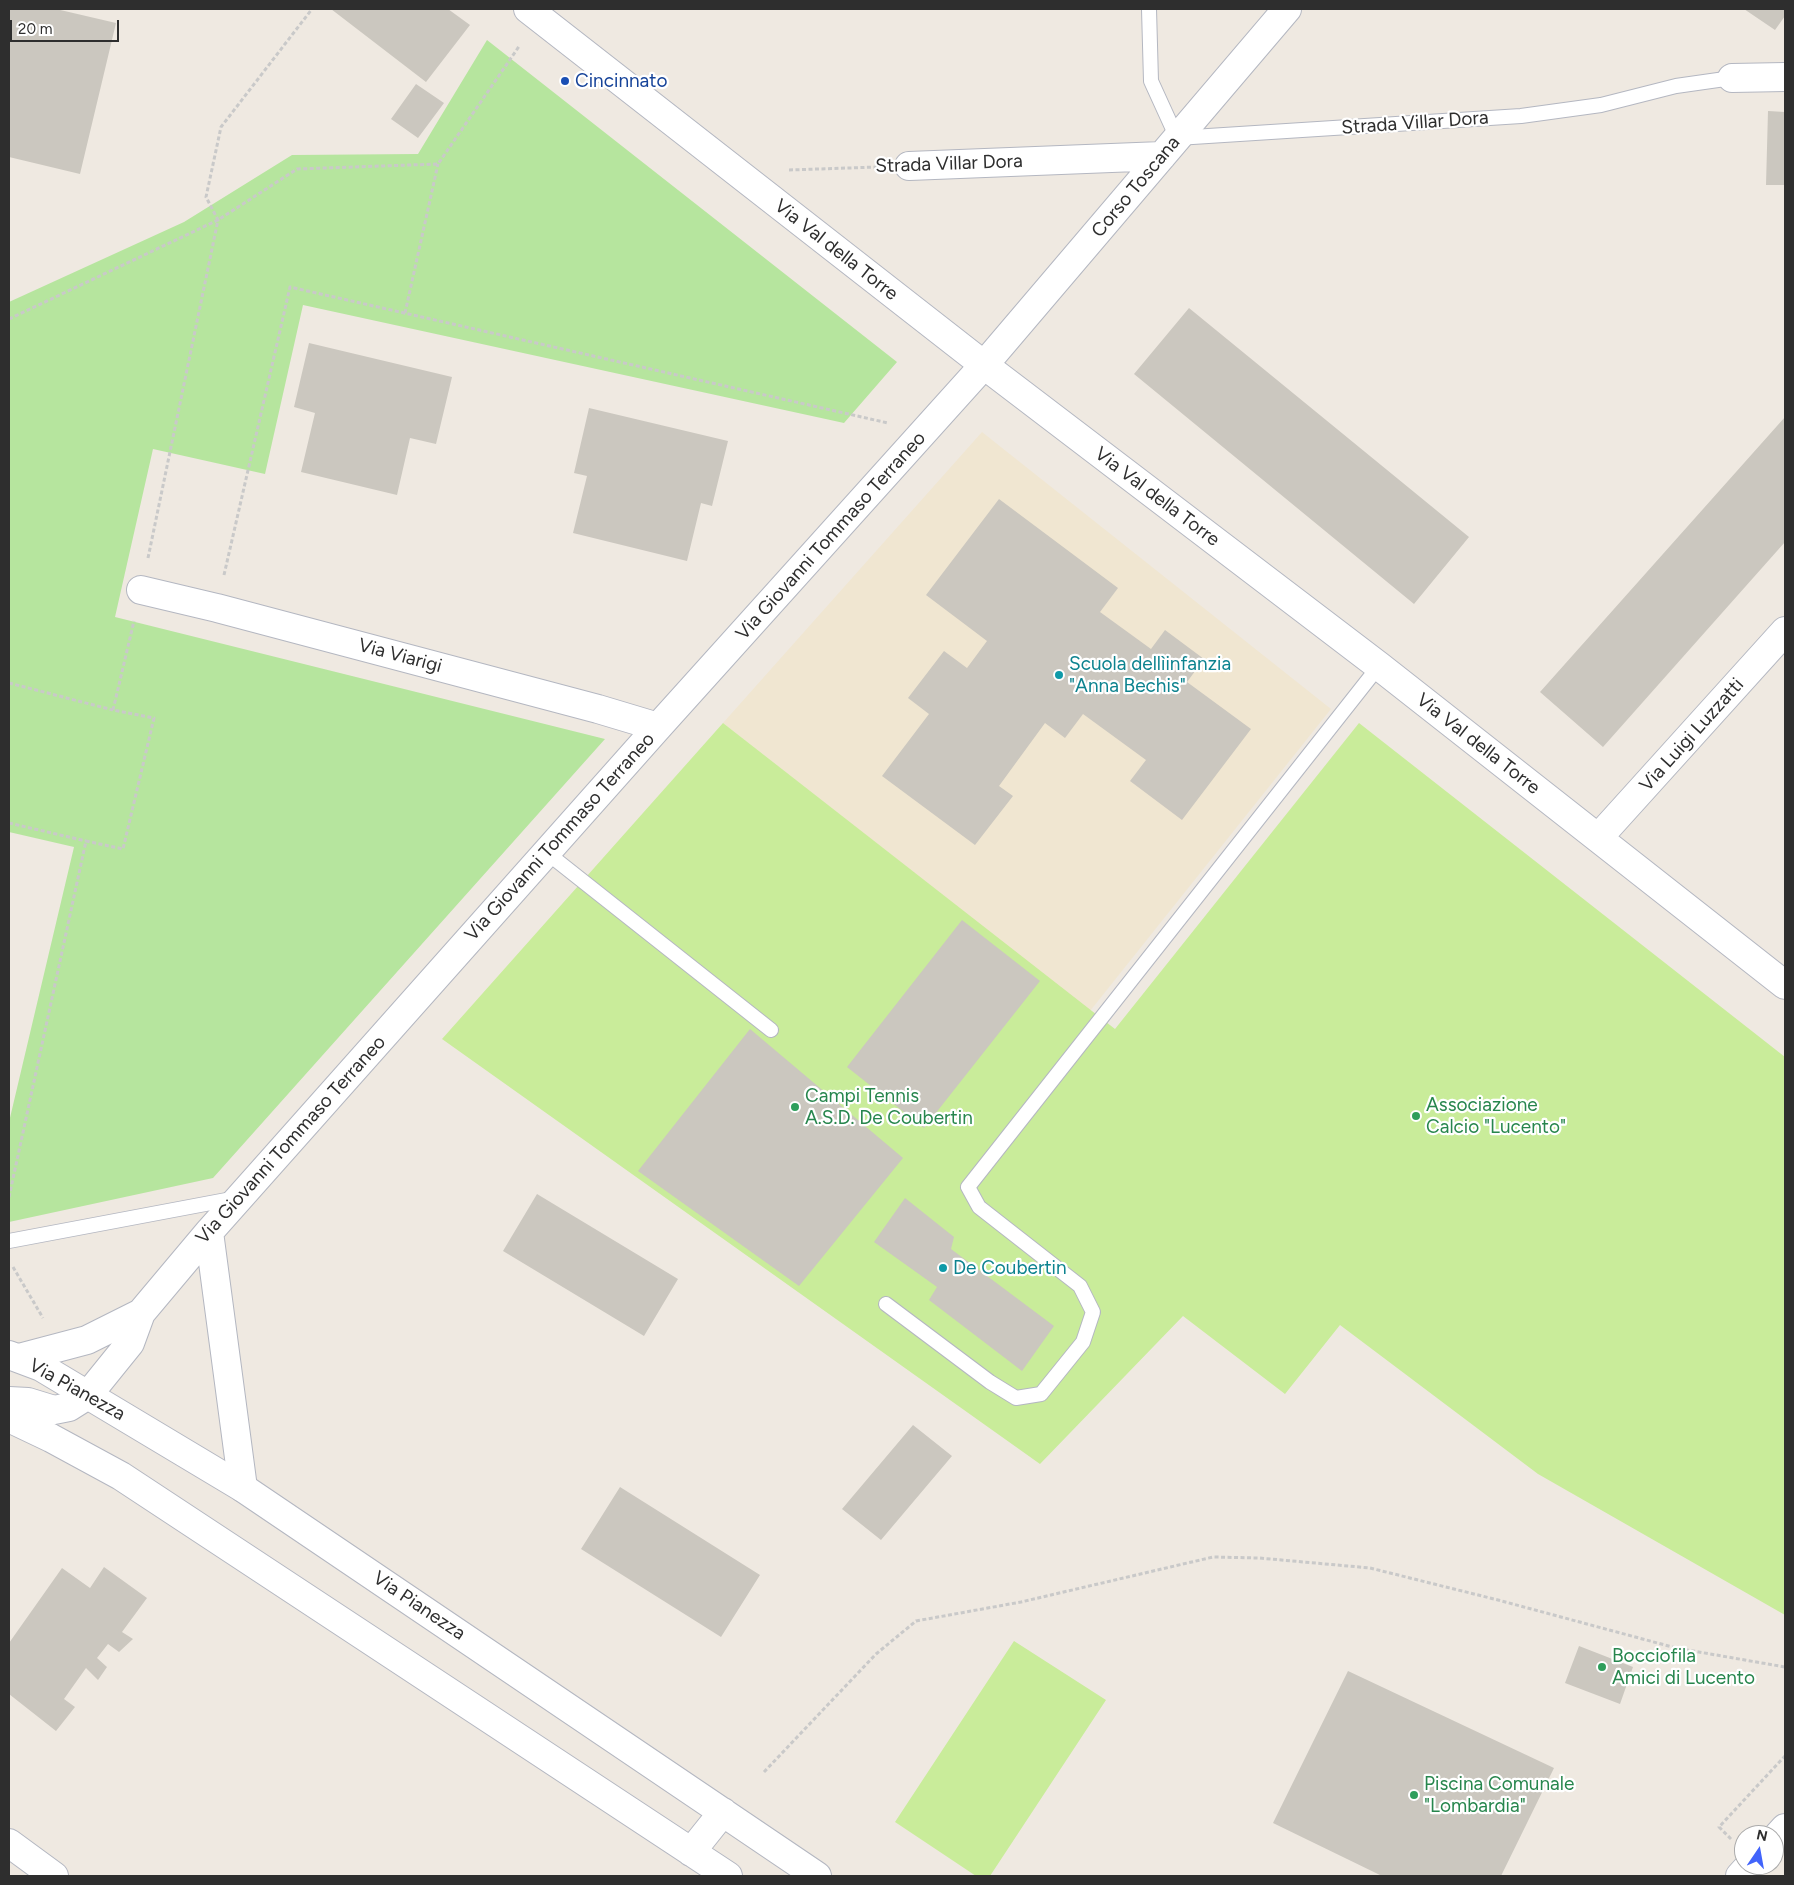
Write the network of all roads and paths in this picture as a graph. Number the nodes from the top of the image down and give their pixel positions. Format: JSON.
{"nodes":[{"id":1,"x":1149,"y":9,"type":"edge"},
{"id":2,"x":1287,"y":9,"type":"edge"},
{"id":3,"x":534,"y":13,"type":"edge"},
{"id":4,"x":1785,"y":77,"type":"edge"},
{"id":5,"x":1732,"y":78,"type":"joint"},
{"id":6,"x":1170,"y":147,"type":"junction"},
{"id":7,"x":438,"y":164,"type":"junction"},
{"id":8,"x":909,"y":166,"type":"joint"},
{"id":9,"x":736,"y":171,"type":"junction"},
{"id":10,"x":404,"y":313,"type":"junction"},
{"id":11,"x":9,"y":319,"type":"edge"},
{"id":12,"x":984,"y":365,"type":"junction"},
{"id":13,"x":925,"y":432,"type":"junction"},
{"id":14,"x":141,"y":590,"type":"dead end"},
{"id":15,"x":217,"y":608,"type":"junction"},
{"id":16,"x":1785,"y":631,"type":"edge"},
{"id":17,"x":1379,"y":666,"type":"junction"},
{"id":18,"x":9,"y":683,"type":"edge"},
{"id":19,"x":113,"y":710,"type":"dead end"},
{"id":20,"x":658,"y":727,"type":"junction"},
{"id":21,"x":9,"y":823,"type":"edge"},
{"id":22,"x":1598,"y":838,"type":"junction"},
{"id":23,"x":86,"y":841,"type":"dead end"},
{"id":24,"x":546,"y":852,"type":"junction"},
{"id":25,"x":1785,"y":985,"type":"edge"},
{"id":26,"x":771,"y":1030,"type":"dead end"},
{"id":27,"x":240,"y":1197,"type":"junction"},
{"id":28,"x":209,"y":1232,"type":"junction"},
{"id":29,"x":9,"y":1241,"type":"edge"},
{"id":30,"x":886,"y":1304,"type":"dead end"},
{"id":31,"x":141,"y":1313,"type":"junction"},
{"id":32,"x":14,"y":1357,"type":"edge"},
{"id":33,"x":88,"y":1395,"type":"junction"},
{"id":34,"x":9,"y":1401,"type":"edge"},
{"id":35,"x":9,"y":1418,"type":"edge"},
{"id":36,"x":243,"y":1488,"type":"junction"},
{"id":37,"x":1785,"y":1667,"type":"edge"},
{"id":38,"x":1785,"y":1756,"type":"edge"},
{"id":39,"x":764,"y":1772,"type":"dead end"},
{"id":40,"x":723,"y":1812,"type":"junction"},
{"id":41,"x":9,"y":1843,"type":"edge"},
{"id":42,"x":1734,"y":1844,"type":"edge"},
{"id":43,"x":692,"y":1852,"type":"junction"},
{"id":44,"x":54,"y":1876,"type":"edge"},
{"id":45,"x":728,"y":1876,"type":"edge"},
{"id":46,"x":817,"y":1876,"type":"edge"}],
"edges":[{"from":1,"to":6,"type":"lane"},
{"from":2,"to":6,"type":"street","name":"Corso Toscana"},
{"from":3,"to":7,"type":"path"},
{"from":3,"to":9,"type":"street","name":"Via Val della Torre"},
{"from":4,"to":5,"type":"street","name":"Strada Villar Dora"},
{"from":5,"to":6,"type":"lane","name":"Strada Villar Dora"},
{"from":6,"to":8,"type":"street","name":"Strada Villar Dora"},
{"from":6,"to":12,"type":"street","name":"Corso Toscana"},
{"from":7,"to":10,"type":"path"},
{"from":7,"to":11,"type":"path"},
{"from":8,"to":9,"type":"path","name":"Strada Villar Dora"},
{"from":9,"to":12,"type":"street","name":"Via Val della Torre"},
{"from":10,"to":13,"type":"path"},
{"from":10,"to":15,"type":"path"},
{"from":12,"to":13,"type":"street","name":"Via Giovanni Tommaso Terraneo"},
{"from":12,"to":17,"type":"street","name":"Via Val della Torre"},
{"from":13,"to":20,"type":"street","name":"Via Giovanni Tommaso Terraneo"},
{"from":14,"to":15,"type":"street","name":"Via Viarigi"},
{"from":15,"to":20,"type":"street","name":"Via Viarigi"},
{"from":16,"to":22,"type":"street","name":"Via Luigi Luzzatti"},
{"from":17,"to":22,"type":"street","name":"Via Val della Torre"},
{"from":17,"to":30,"type":"lane"},
{"from":18,"to":19,"type":"path"},
{"from":20,"to":24,"type":"street","name":"Via Giovanni Tommaso Terraneo"},
{"from":21,"to":23,"type":"path"},
{"from":22,"to":25,"type":"street","name":"Via Val della Torre"},
{"from":24,"to":26,"type":"lane"},
{"from":24,"to":27,"type":"street","name":"Via Giovanni Tommaso Terraneo"},
{"from":27,"to":28,"type":"street","name":"Via Giovanni Tommaso Terraneo"},
{"from":27,"to":29,"type":"lane"},
{"from":28,"to":31,"type":"street","name":"Via Giovanni Tommaso Terraneo"},
{"from":28,"to":36,"type":"street"},
{"from":31,"to":32,"type":"street","name":"Via Giovanni Tommaso Terraneo"},
{"from":31,"to":33,"type":"street","name":"Via Giovanni Tommaso Terraneo"},
{"from":32,"to":33,"type":"street","name":"Via Pianezza"},
{"from":33,"to":34,"type":"street","name":"Via Giovanni Tommaso Terraneo"},
{"from":33,"to":36,"type":"street","name":"Via Pianezza"},
{"from":35,"to":43,"type":"street"},
{"from":36,"to":40,"type":"street","name":"Via Pianezza"},
{"from":37,"to":39,"type":"path"},
{"from":38,"to":42,"type":"path"},
{"from":40,"to":43,"type":"street"},
{"from":40,"to":46,"type":"street","name":"Via Pianezza"},
{"from":41,"to":44,"type":"street"},
{"from":43,"to":45,"type":"street"}]}
